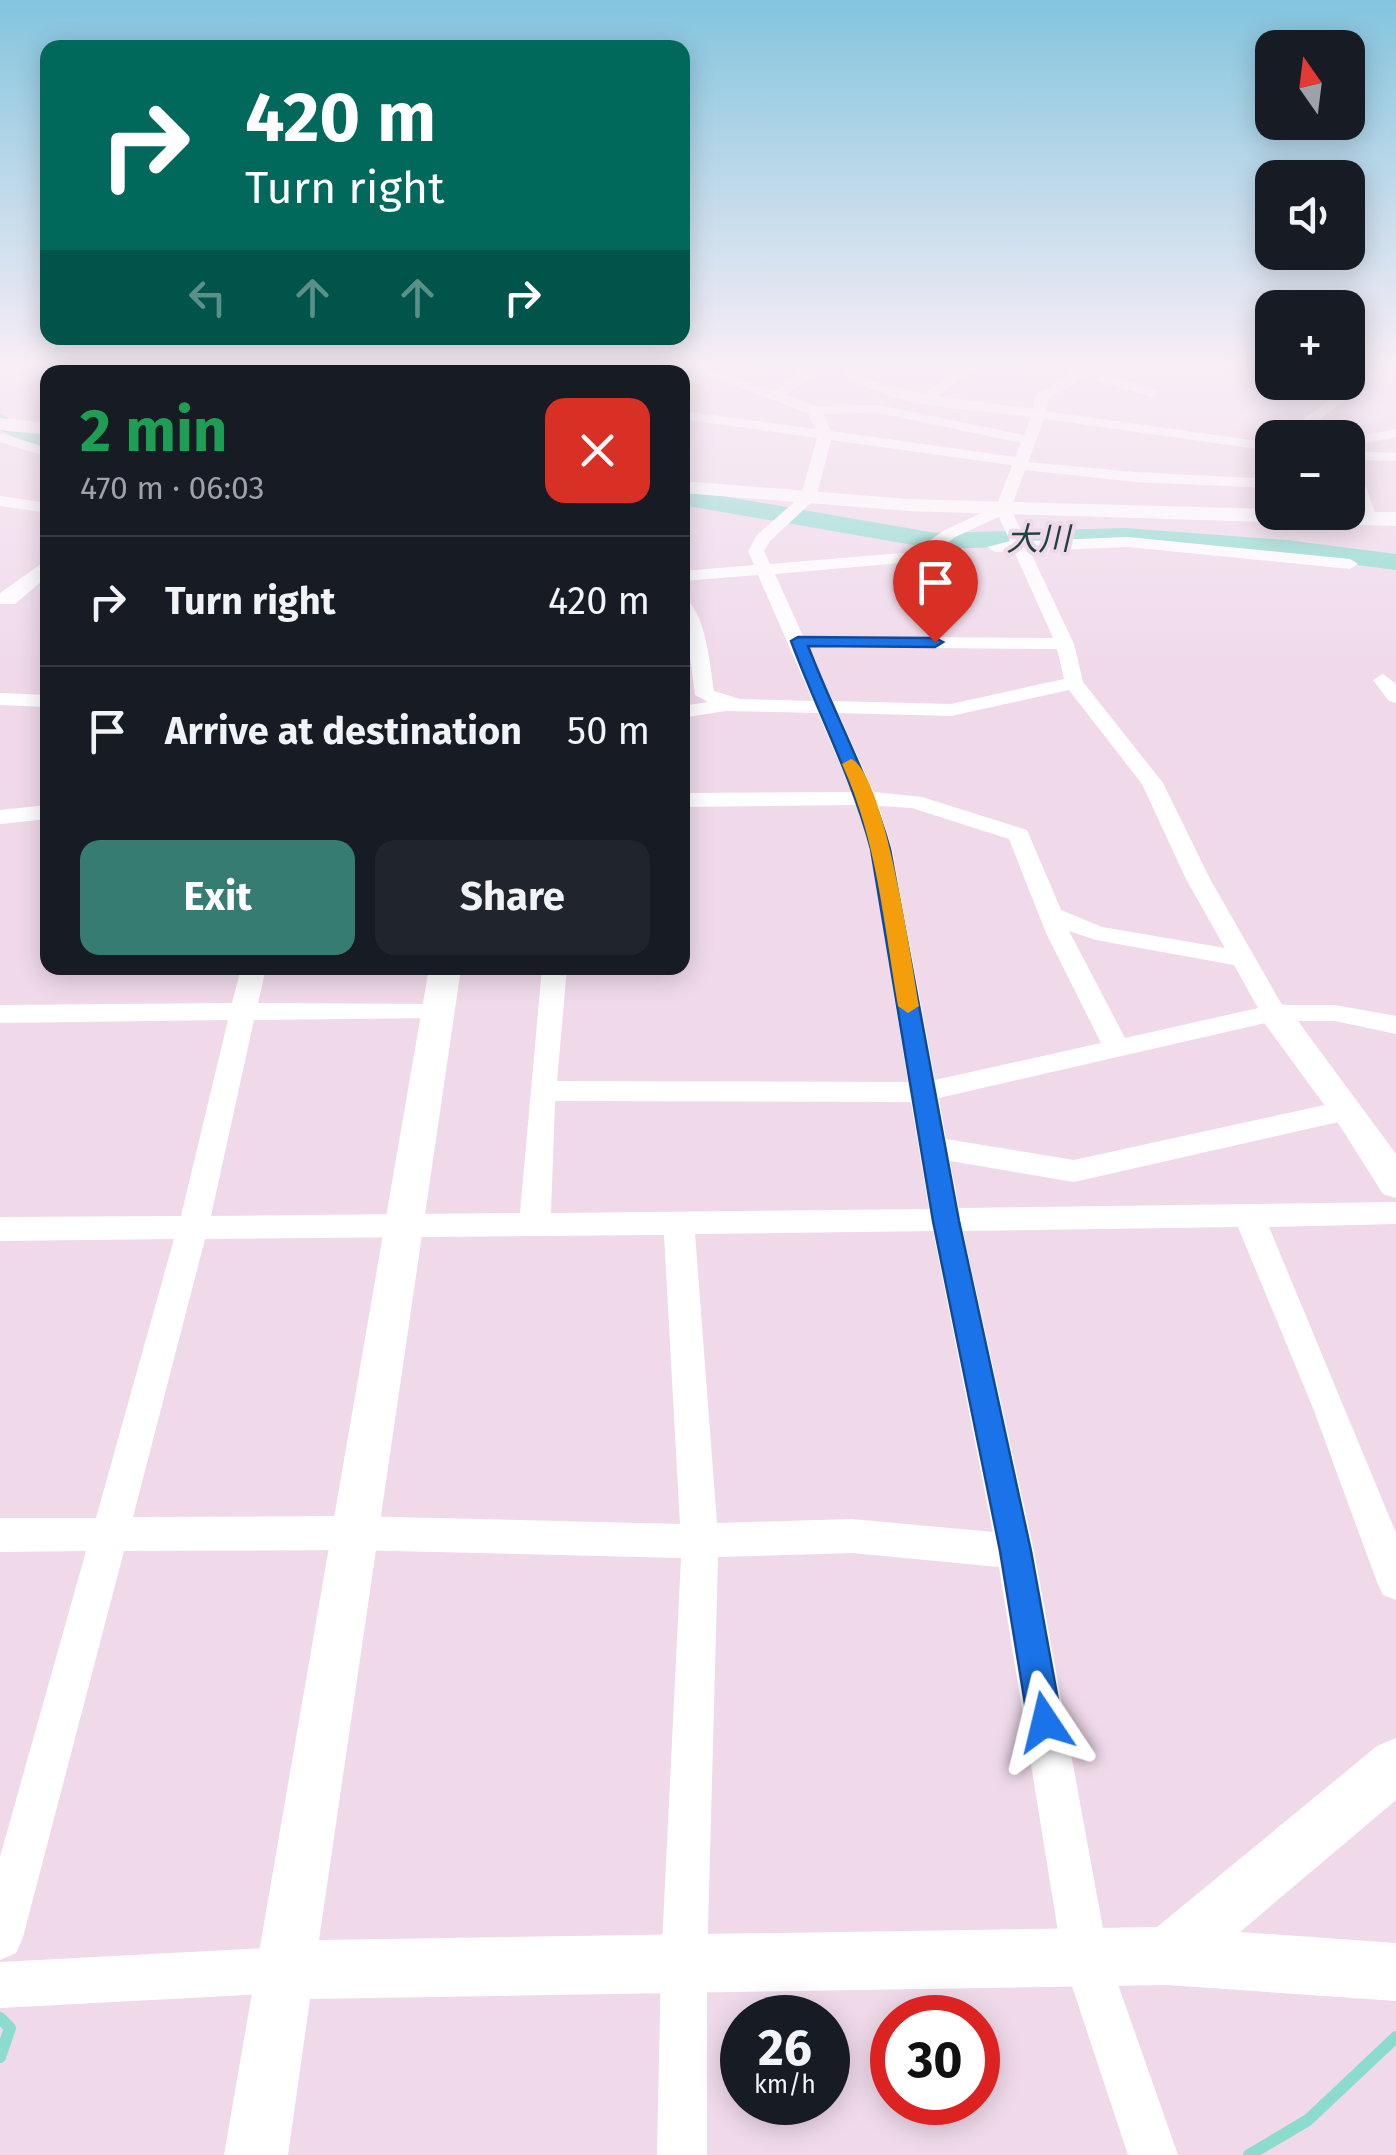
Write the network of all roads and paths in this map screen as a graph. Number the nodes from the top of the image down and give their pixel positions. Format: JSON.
{"nodes":[{"id":1,"x":818,"y":463,"type":"edge"},
{"id":2,"x":1008,"y":463,"type":"edge"},
{"id":3,"x":1018,"y":464,"type":"junction"},
{"id":4,"x":1255,"y":483,"type":"edge"},
{"id":5,"x":690,"y":488,"type":"edge"},
{"id":6,"x":808,"y":498,"type":"junction"},
{"id":7,"x":0,"y":501,"type":"edge"},
{"id":8,"x":40,"y":507,"type":"edge"},
{"id":9,"x":1003,"y":509,"type":"junction"},
{"id":10,"x":1365,"y":510,"type":"edge"},
{"id":11,"x":1369,"y":518,"type":"junction"},
{"id":12,"x":1396,"y":519,"type":"edge"},
{"id":13,"x":995,"y":546,"type":"dead end"},
{"id":14,"x":1019,"y":546,"type":"junction"},
{"id":15,"x":756,"y":551,"type":"junction"},
{"id":16,"x":690,"y":564,"type":"edge"},
{"id":17,"x":1350,"y":564,"type":"dead end"},
{"id":18,"x":765,"y":569,"type":"junction"},
{"id":19,"x":40,"y":572,"type":"edge"},
{"id":20,"x":690,"y":575,"type":"edge"},
{"id":21,"x":2,"y":601,"type":"edge"},
{"id":22,"x":40,"y":602,"type":"edge"},
{"id":23,"x":690,"y":640,"type":"edge"},
{"id":24,"x":798,"y":641,"type":"junction"},
{"id":25,"x":1065,"y":644,"type":"junction"},
{"id":26,"x":1382,"y":680,"type":"dead end"},
{"id":27,"x":1074,"y":683,"type":"junction"},
{"id":28,"x":690,"y":693,"type":"edge"},
{"id":29,"x":705,"y":696,"type":"junction"},
{"id":30,"x":1396,"y":697,"type":"edge"},
{"id":31,"x":0,"y":699,"type":"edge"},
{"id":32,"x":40,"y":702,"type":"edge"},
{"id":33,"x":740,"y":705,"type":"junction"},
{"id":34,"x":822,"y":705,"type":"junction"},
{"id":35,"x":690,"y":711,"type":"edge"},
{"id":36,"x":866,"y":798,"type":"junction"},
{"id":37,"x":690,"y":800,"type":"edge"},
{"id":38,"x":40,"y":813,"type":"edge"},
{"id":39,"x":0,"y":817,"type":"edge"},
{"id":40,"x":1050,"y":914,"type":"junction"},
{"id":41,"x":1244,"y":960,"type":"junction"},
{"id":42,"x":251,"y":975,"type":"edge"},
{"id":43,"x":553,"y":975,"type":"edge"},
{"id":44,"x":441,"y":989,"type":"edge"},
{"id":45,"x":243,"y":1011,"type":"junction"},
{"id":46,"x":1274,"y":1013,"type":"junction"},
{"id":47,"x":0,"y":1014,"type":"edge"},
{"id":48,"x":1396,"y":1025,"type":"edge"},
{"id":49,"x":1118,"y":1051,"type":"junction"},
{"id":50,"x":542,"y":1091,"type":"junction"},
{"id":51,"x":924,"y":1092,"type":"junction"},
{"id":52,"x":1348,"y":1110,"type":"junction"},
{"id":53,"x":936,"y":1148,"type":"junction"},
{"id":54,"x":1396,"y":1184,"type":"edge"},
{"id":55,"x":1396,"y":1213,"type":"edge"},
{"id":56,"x":1249,"y":1216,"type":"junction"},
{"id":57,"x":946,"y":1221,"type":"junction"},
{"id":58,"x":535,"y":1222,"type":"junction"},
{"id":59,"x":679,"y":1222,"type":"junction"},
{"id":60,"x":193,"y":1228,"type":"junction"},
{"id":61,"x":404,"y":1228,"type":"junction"},
{"id":62,"x":0,"y":1229,"type":"edge"},
{"id":63,"x":352,"y":1533,"type":"junction"},
{"id":64,"x":111,"y":1534,"type":"junction"},
{"id":65,"x":0,"y":1535,"type":"edge"},
{"id":66,"x":700,"y":1542,"type":"junction"},
{"id":67,"x":1015,"y":1551,"type":"junction"},
{"id":68,"x":1396,"y":1582,"type":"edge"},
{"id":69,"x":1396,"y":1765,"type":"edge"},
{"id":70,"x":0,"y":1937,"type":"edge"},
{"id":71,"x":1085,"y":1956,"type":"junction"},
{"id":72,"x":1167,"y":1956,"type":"junction"},
{"id":73,"x":684,"y":1966,"type":"junction"},
{"id":74,"x":286,"y":1970,"type":"junction"},
{"id":75,"x":1396,"y":1972,"type":"edge"},
{"id":76,"x":0,"y":1985,"type":"edge"},
{"id":77,"x":256,"y":2155,"type":"edge"},
{"id":78,"x":682,"y":2155,"type":"edge"},
{"id":79,"x":1153,"y":2155,"type":"edge"}],
"edges":[{"from":1,"to":6,"type":"street"},
{"from":2,"to":3,"type":"street"},
{"from":3,"to":4,"type":"street"},
{"from":3,"to":9,"type":"street"},
{"from":5,"to":6,"type":"main road"},
{"from":6,"to":9,"type":"main road"},
{"from":6,"to":15,"type":"street"},
{"from":7,"to":8,"type":"street"},
{"from":9,"to":11,"type":"main road"},
{"from":9,"to":14,"type":"street"},
{"from":9,"to":18,"type":"street"},
{"from":10,"to":11,"type":"street"},
{"from":11,"to":12,"type":"main road"},
{"from":13,"to":14,"type":"street"},
{"from":14,"to":17,"type":"street"},
{"from":14,"to":25,"type":"street"},
{"from":15,"to":16,"type":"street"},
{"from":15,"to":18,"type":"street"},
{"from":18,"to":20,"type":"street"},
{"from":18,"to":24,"type":"street"},
{"from":19,"to":21,"type":"street"},
{"from":21,"to":22,"type":"street"},
{"from":23,"to":29,"type":"street"},
{"from":24,"to":25,"type":"street"},
{"from":24,"to":34,"type":"street"},
{"from":25,"to":27,"type":"street"},
{"from":26,"to":30,"type":"street"},
{"from":27,"to":34,"type":"street"},
{"from":27,"to":41,"type":"street"},
{"from":28,"to":29,"type":"street"},
{"from":29,"to":33,"type":"street"},
{"from":31,"to":32,"type":"street"},
{"from":33,"to":34,"type":"street"},
{"from":33,"to":35,"type":"street"},
{"from":34,"to":36,"type":"street"},
{"from":36,"to":37,"type":"street"},
{"from":36,"to":40,"type":"street"},
{"from":36,"to":51,"type":"street"},
{"from":38,"to":39,"type":"street"},
{"from":40,"to":41,"type":"street"},
{"from":40,"to":49,"type":"street"},
{"from":41,"to":46,"type":"street"},
{"from":42,"to":45,"type":"street"},
{"from":43,"to":50,"type":"street"},
{"from":44,"to":45,"type":"street"},
{"from":44,"to":61,"type":"street"},
{"from":45,"to":47,"type":"street"},
{"from":45,"to":60,"type":"street"},
{"from":46,"to":48,"type":"street"},
{"from":46,"to":49,"type":"street"},
{"from":46,"to":52,"type":"street"},
{"from":49,"to":51,"type":"street"},
{"from":50,"to":51,"type":"street"},
{"from":50,"to":58,"type":"street"},
{"from":51,"to":53,"type":"street"},
{"from":52,"to":53,"type":"street"},
{"from":52,"to":54,"type":"street"},
{"from":53,"to":57,"type":"street"},
{"from":55,"to":56,"type":"street"},
{"from":56,"to":57,"type":"street"},
{"from":56,"to":68,"type":"street"},
{"from":57,"to":59,"type":"street"},
{"from":57,"to":67,"type":"street"},
{"from":58,"to":59,"type":"street"},
{"from":58,"to":61,"type":"street"},
{"from":59,"to":66,"type":"street"},
{"from":60,"to":61,"type":"street"},
{"from":60,"to":62,"type":"street"},
{"from":60,"to":64,"type":"street"},
{"from":61,"to":63,"type":"street"},
{"from":63,"to":64,"type":"street"},
{"from":63,"to":66,"type":"street"},
{"from":63,"to":74,"type":"street"},
{"from":64,"to":65,"type":"street"},
{"from":64,"to":70,"type":"street"},
{"from":66,"to":67,"type":"street"},
{"from":66,"to":73,"type":"street"},
{"from":67,"to":71,"type":"street"},
{"from":69,"to":72,"type":"street"},
{"from":71,"to":72,"type":"street"},
{"from":71,"to":73,"type":"street"},
{"from":71,"to":79,"type":"street"},
{"from":72,"to":75,"type":"street"},
{"from":73,"to":74,"type":"street"},
{"from":73,"to":78,"type":"street"},
{"from":74,"to":76,"type":"street"},
{"from":74,"to":77,"type":"street"}]}
